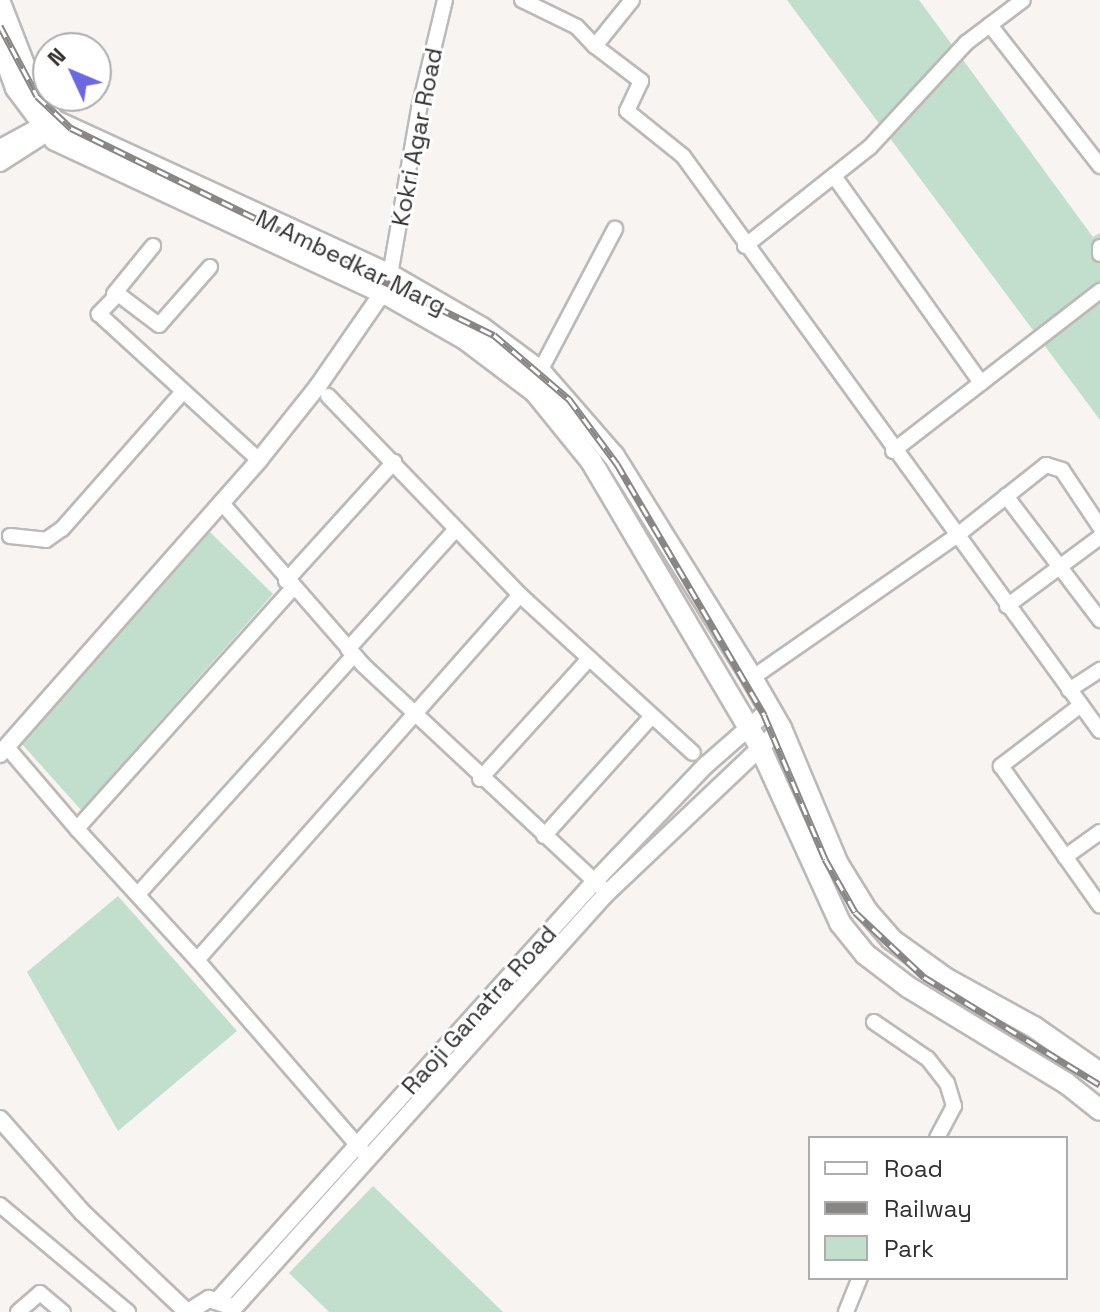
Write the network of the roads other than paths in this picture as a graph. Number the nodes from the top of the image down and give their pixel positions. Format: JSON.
{"nodes":[{"id":1,"x":445,"y":0,"type":"edge"},
{"id":2,"x":522,"y":0,"type":"edge"},
{"id":3,"x":632,"y":0,"type":"edge"},
{"id":4,"x":1023,"y":0,"type":"edge"},
{"id":5,"x":0,"y":3,"type":"edge"},
{"id":6,"x":990,"y":25,"type":"junction"},
{"id":7,"x":0,"y":44,"type":"edge"},
{"id":8,"x":595,"y":46,"type":"junction"},
{"id":9,"x":51,"y":126,"type":"junction"},
{"id":10,"x":0,"y":148,"type":"edge"},
{"id":11,"x":0,"y":163,"type":"edge"},
{"id":12,"x":1100,"y":166,"type":"edge"},
{"id":13,"x":834,"y":176,"type":"junction"},
{"id":14,"x":615,"y":229,"type":"dead end"},
{"id":15,"x":153,"y":246,"type":"dead end"},
{"id":16,"x":745,"y":246,"type":"junction"},
{"id":17,"x":1100,"y":247,"type":"edge"},
{"id":18,"x":1100,"y":254,"type":"edge"},
{"id":19,"x":210,"y":267,"type":"dead end"},
{"id":20,"x":388,"y":285,"type":"junction"},
{"id":21,"x":1100,"y":291,"type":"edge"},
{"id":22,"x":114,"y":294,"type":"junction"},
{"id":23,"x":540,"y":371,"type":"junction"},
{"id":24,"x":981,"y":383,"type":"junction"},
{"id":25,"x":182,"y":393,"type":"junction"},
{"id":26,"x":328,"y":396,"type":"dead end"},
{"id":27,"x":893,"y":451,"type":"junction"},
{"id":28,"x":259,"y":460,"type":"junction"},
{"id":29,"x":394,"y":462,"type":"junction"},
{"id":30,"x":1006,"y":496,"type":"junction"},
{"id":31,"x":221,"y":502,"type":"junction"},
{"id":32,"x":650,"y":515,"type":"junction"},
{"id":33,"x":632,"y":526,"type":"junction"},
{"id":34,"x":1100,"y":527,"type":"edge"},
{"id":35,"x":456,"y":529,"type":"junction"},
{"id":36,"x":10,"y":536,"type":"dead end"},
{"id":37,"x":955,"y":537,"type":"junction"},
{"id":38,"x":1100,"y":537,"type":"edge"},
{"id":39,"x":1061,"y":566,"type":"junction"},
{"id":40,"x":289,"y":585,"type":"junction"},
{"id":41,"x":520,"y":595,"type":"junction"},
{"id":42,"x":1007,"y":606,"type":"junction"},
{"id":43,"x":1100,"y":620,"type":"edge"},
{"id":44,"x":351,"y":652,"type":"junction"},
{"id":45,"x":588,"y":660,"type":"junction"},
{"id":46,"x":1100,"y":670,"type":"edge"},
{"id":47,"x":752,"y":678,"type":"junction"},
{"id":48,"x":1069,"y":690,"type":"junction"},
{"id":49,"x":1081,"y":705,"type":"junction"},
{"id":50,"x":770,"y":709,"type":"junction"},
{"id":51,"x":414,"y":715,"type":"junction"},
{"id":52,"x":652,"y":716,"type":"junction"},
{"id":53,"x":747,"y":726,"type":"junction"},
{"id":54,"x":781,"y":728,"type":"junction"},
{"id":55,"x":1100,"y":731,"type":"edge"},
{"id":56,"x":759,"y":745,"type":"junction"},
{"id":57,"x":3,"y":750,"type":"edge"},
{"id":58,"x":693,"y":753,"type":"dead end"},
{"id":59,"x":480,"y":779,"type":"junction"},
{"id":60,"x":77,"y":829,"type":"junction"},
{"id":61,"x":1100,"y":832,"type":"edge"},
{"id":62,"x":544,"y":836,"type":"junction"},
{"id":63,"x":1065,"y":857,"type":"junction"},
{"id":64,"x":595,"y":881,"type":"junction"},
{"id":65,"x":139,"y":893,"type":"junction"},
{"id":66,"x":608,"y":893,"type":"junction"},
{"id":67,"x":1100,"y":906,"type":"edge"},
{"id":68,"x":197,"y":960,"type":"junction"},
{"id":69,"x":519,"y":979,"type":"junction"},
{"id":70,"x":874,"y":1022,"type":"dead end"},
{"id":71,"x":1100,"y":1073,"type":"edge"},
{"id":72,"x":1100,"y":1110,"type":"edge"},
{"id":73,"x":0,"y":1119,"type":"edge"},
{"id":74,"x":938,"y":1136,"type":"edge"},
{"id":75,"x":356,"y":1144,"type":"junction"},
{"id":76,"x":369,"y":1157,"type":"junction"},
{"id":77,"x":0,"y":1205,"type":"edge"},
{"id":78,"x":859,"y":1280,"type":"edge"},
{"id":79,"x":218,"y":1300,"type":"junction"},
{"id":80,"x":233,"y":1311,"type":"edge"},
{"id":81,"x":18,"y":1312,"type":"edge"},
{"id":82,"x":63,"y":1312,"type":"edge"},
{"id":83,"x":128,"y":1312,"type":"edge"},
{"id":84,"x":188,"y":1312,"type":"edge"},
{"id":85,"x":846,"y":1312,"type":"edge"}],
"edges":[{"from":1,"to":20,"type":"street","name":"Kokri Agar Road"},
{"from":2,"to":8,"type":"street"},
{"from":3,"to":8,"type":"street"},
{"from":4,"to":6,"type":"street"},
{"from":5,"to":9,"type":"main road"},
{"from":6,"to":12,"type":"street"},
{"from":6,"to":13,"type":"street"},
{"from":7,"to":9,"type":"main road"},
{"from":8,"to":16,"type":"street"},
{"from":9,"to":10,"type":"street"},
{"from":9,"to":11,"type":"street"},
{"from":9,"to":20,"type":"main road","name":"M Ambedkar Marg"},
{"from":13,"to":16,"type":"street"},
{"from":13,"to":24,"type":"street"},
{"from":14,"to":23,"type":"street"},
{"from":15,"to":22,"type":"street"},
{"from":16,"to":27,"type":"street"},
{"from":17,"to":18,"type":"street"},
{"from":19,"to":22,"type":"street"},
{"from":20,"to":23,"type":"main road","name":"M Ambedkar Marg"},
{"from":20,"to":28,"type":"street"},
{"from":20,"to":33,"type":"main road"},
{"from":21,"to":24,"type":"street"},
{"from":22,"to":25,"type":"street"},
{"from":23,"to":32,"type":"main road","name":"M Ambedkar Marg"},
{"from":24,"to":27,"type":"street"},
{"from":25,"to":28,"type":"street"},
{"from":25,"to":36,"type":"street"},
{"from":26,"to":29,"type":"street"},
{"from":27,"to":37,"type":"street"},
{"from":28,"to":31,"type":"street"},
{"from":29,"to":35,"type":"street"},
{"from":29,"to":40,"type":"street"},
{"from":30,"to":34,"type":"street"},
{"from":30,"to":37,"type":"street"},
{"from":30,"to":39,"type":"street"},
{"from":31,"to":40,"type":"street"},
{"from":31,"to":57,"type":"street"},
{"from":32,"to":33,"type":"main road"},
{"from":32,"to":47,"type":"main road","name":"M Ambedkar Marg"},
{"from":33,"to":53,"type":"main road"},
{"from":35,"to":41,"type":"street"},
{"from":35,"to":44,"type":"street"},
{"from":37,"to":42,"type":"street"},
{"from":37,"to":47,"type":"street"},
{"from":38,"to":39,"type":"street"},
{"from":39,"to":42,"type":"street"},
{"from":39,"to":43,"type":"street"},
{"from":40,"to":44,"type":"street"},
{"from":40,"to":60,"type":"street"},
{"from":41,"to":45,"type":"street"},
{"from":41,"to":51,"type":"street"},
{"from":42,"to":48,"type":"street"},
{"from":44,"to":51,"type":"street"},
{"from":44,"to":65,"type":"street"},
{"from":45,"to":52,"type":"street"},
{"from":45,"to":59,"type":"street"},
{"from":46,"to":48,"type":"street"},
{"from":47,"to":50,"type":"main road","name":"M Ambedkar Marg"},
{"from":48,"to":49,"type":"street"},
{"from":49,"to":55,"type":"street"},
{"from":49,"to":63,"type":"street"},
{"from":50,"to":53,"type":"street","name":"Raoji Ganatra Road"},
{"from":50,"to":54,"type":"main road","name":"M Ambedkar Marg"},
{"from":51,"to":59,"type":"street"},
{"from":51,"to":68,"type":"street"},
{"from":52,"to":58,"type":"street"},
{"from":52,"to":62,"type":"street"},
{"from":53,"to":56,"type":"main road"},
{"from":53,"to":64,"type":"street","name":"Raoji Ganatra Road"},
{"from":54,"to":56,"type":"street","name":"Raoji Ganatra Road"},
{"from":54,"to":71,"type":"main road","name":"M Ambedkar Marg"},
{"from":56,"to":66,"type":"street","name":"Raoji Ganatra Road"},
{"from":56,"to":72,"type":"main road"},
{"from":57,"to":60,"type":"street"},
{"from":59,"to":62,"type":"street"},
{"from":60,"to":65,"type":"street"},
{"from":61,"to":63,"type":"street"},
{"from":62,"to":64,"type":"street"},
{"from":63,"to":67,"type":"street"},
{"from":64,"to":66,"type":"street"},
{"from":64,"to":69,"type":"street","name":"Raoji Ganatra Road"},
{"from":65,"to":68,"type":"street"},
{"from":66,"to":69,"type":"street","name":"Raoji Ganatra Road"},
{"from":68,"to":75,"type":"street"},
{"from":69,"to":75,"type":"street","name":"Raoji Ganatra Road"},
{"from":69,"to":76,"type":"street","name":"Raoji Ganatra Road"},
{"from":70,"to":74,"type":"street"},
{"from":73,"to":84,"type":"street"},
{"from":75,"to":76,"type":"street"},
{"from":75,"to":79,"type":"street","name":"Raoji Ganatra Road"},
{"from":76,"to":80,"type":"street","name":"Raoji Ganatra Road"},
{"from":77,"to":83,"type":"street"},
{"from":78,"to":85,"type":"street"},
{"from":79,"to":80,"type":"street"},
{"from":79,"to":84,"type":"street"},
{"from":81,"to":82,"type":"street"}]}
